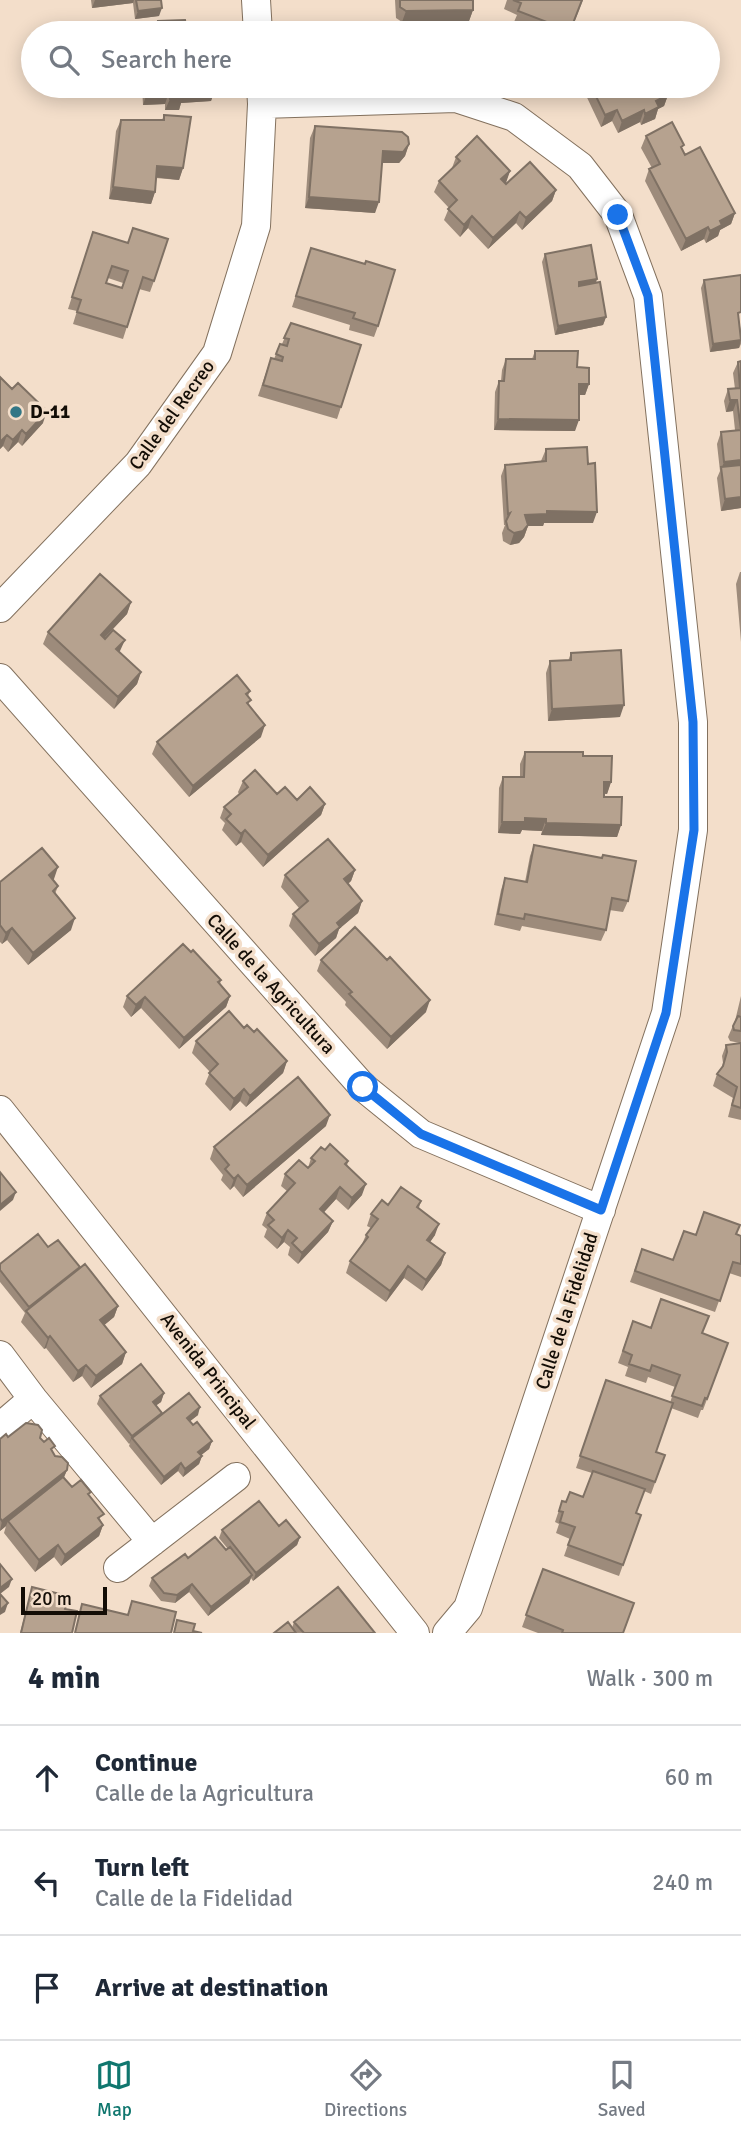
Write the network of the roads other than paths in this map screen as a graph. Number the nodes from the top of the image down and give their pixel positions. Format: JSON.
{"nodes":[{"id":1,"x":256,"y":0,"type":"edge"},
{"id":2,"x":257,"y":21,"type":"edge"},
{"id":3,"x":262,"y":98,"type":"edge"},
{"id":4,"x":456,"y":98,"type":"edge"},
{"id":5,"x":0,"y":608,"type":"edge"},
{"id":6,"x":0,"y":678,"type":"edge"},
{"id":7,"x":0,"y":1110,"type":"edge"},
{"id":8,"x":601,"y":1210,"type":"junction"},
{"id":9,"x":0,"y":1355,"type":"edge"},
{"id":10,"x":33,"y":1399,"type":"junction"},
{"id":11,"x":0,"y":1427,"type":"edge"},
{"id":12,"x":236,"y":1476,"type":"dead end"},
{"id":13,"x":152,"y":1542,"type":"junction"},
{"id":14,"x":118,"y":1568,"type":"dead end"},
{"id":15,"x":415,"y":1633,"type":"edge"},
{"id":16,"x":447,"y":1633,"type":"edge"}],
"edges":[{"from":1,"to":2,"type":"street"},
{"from":3,"to":5,"type":"street","name":"Calle del Recreo"},
{"from":4,"to":8,"type":"street","name":"Calle de la Fidelidad"},
{"from":6,"to":8,"type":"street","name":"Calle de la Agricultura"},
{"from":7,"to":15,"type":"street","name":"Avenida Principal"},
{"from":8,"to":16,"type":"street","name":"Calle de la Fidelidad"},
{"from":9,"to":10,"type":"street"},
{"from":10,"to":11,"type":"street"},
{"from":10,"to":13,"type":"street"},
{"from":12,"to":13,"type":"street"},
{"from":13,"to":14,"type":"street"}]}
